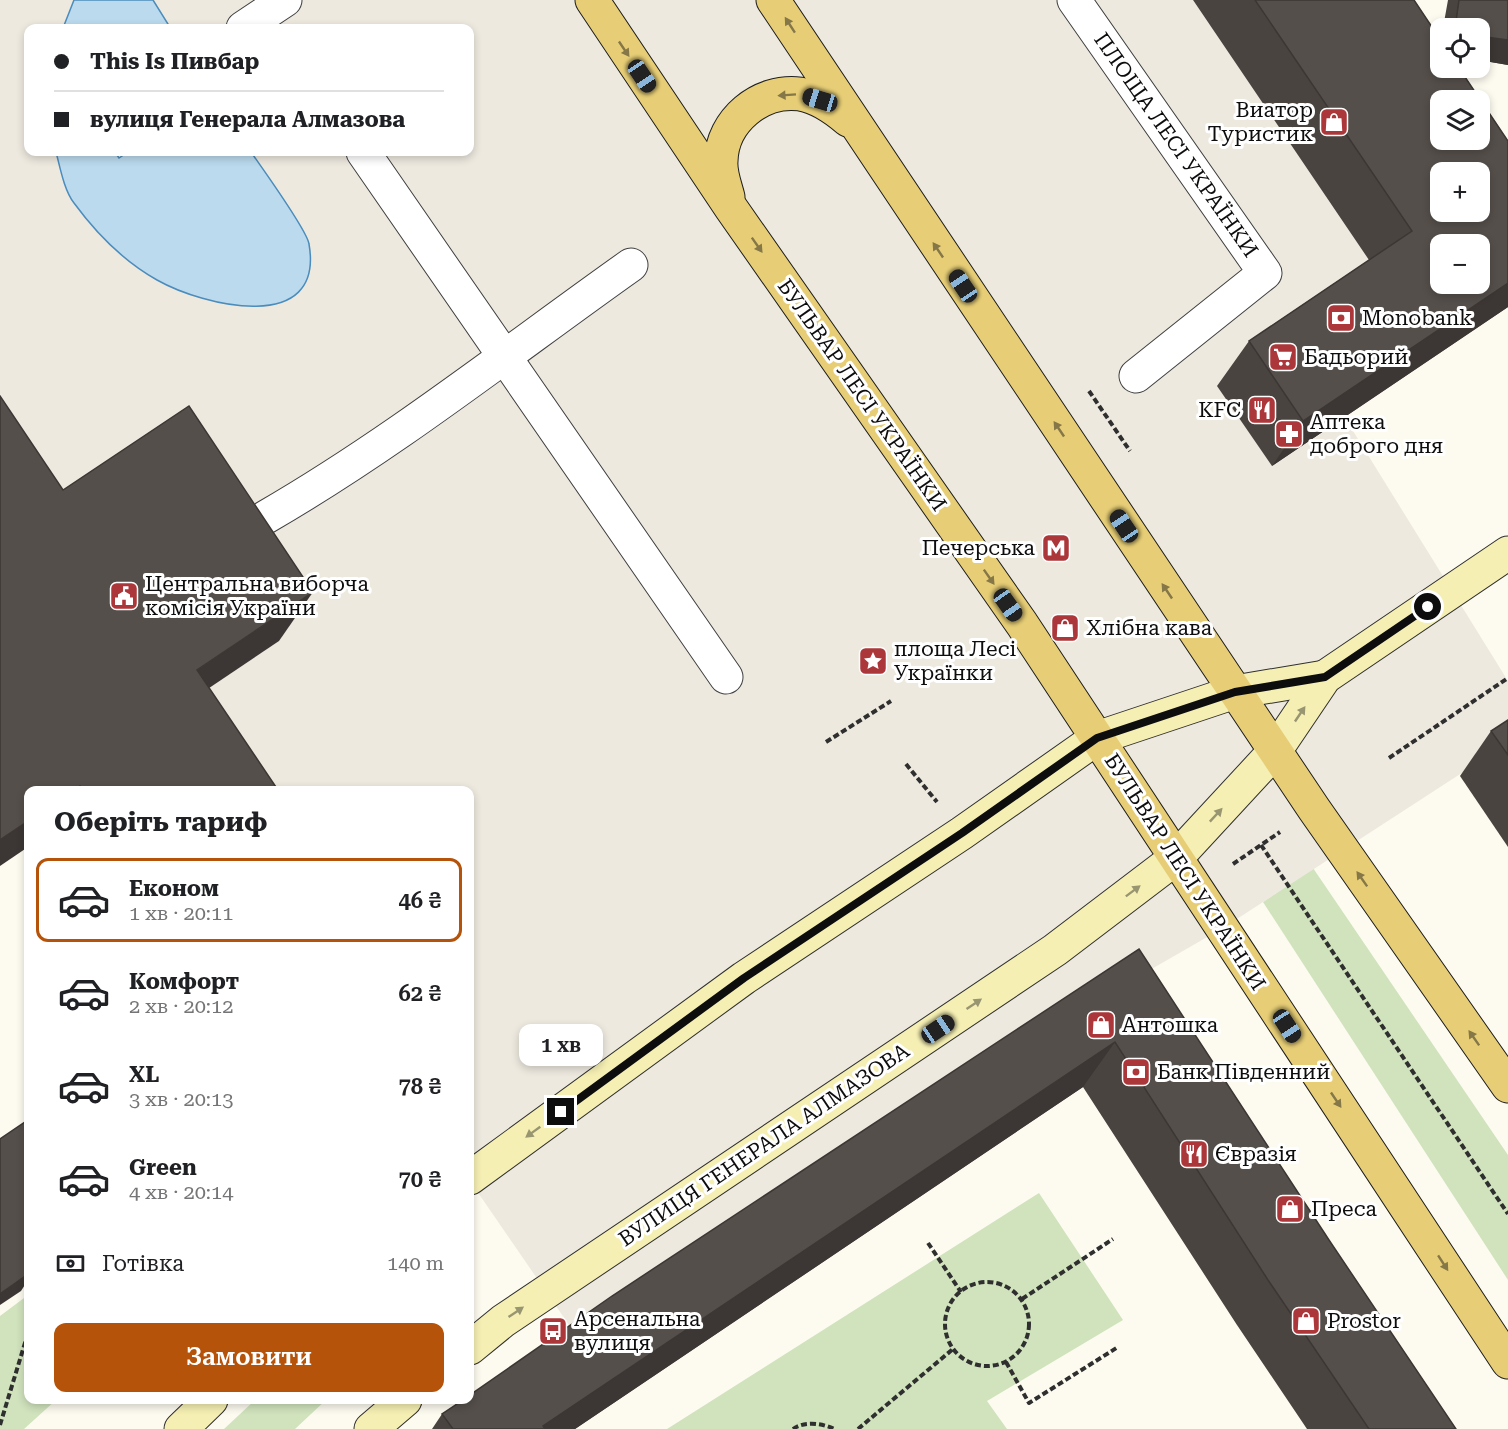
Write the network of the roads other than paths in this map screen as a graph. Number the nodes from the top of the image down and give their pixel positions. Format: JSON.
{"nodes":[{"id":1,"x":592,"y":0,"type":"edge"},
{"id":2,"x":773,"y":0,"type":"edge"},
{"id":3,"x":1074,"y":0,"type":"edge"},
{"id":4,"x":856,"y":127,"type":"junction"},
{"id":5,"x":366,"y":156,"type":"edge"},
{"id":6,"x":731,"y":208,"type":"junction"},
{"id":7,"x":631,"y":265,"type":"dead end"},
{"id":8,"x":504,"y":355,"type":"junction"},
{"id":9,"x":1136,"y":376,"type":"dead end"},
{"id":10,"x":266,"y":517,"type":"edge"},
{"id":11,"x":1508,"y":553,"type":"edge"},
{"id":12,"x":726,"y":677,"type":"dead end"},
{"id":13,"x":1325,"y":677,"type":"junction"},
{"id":14,"x":1235,"y":692,"type":"junction"},
{"id":15,"x":1097,"y":738,"type":"junction"},
{"id":16,"x":1275,"y":752,"type":"junction"},
{"id":17,"x":1176,"y":858,"type":"junction"},
{"id":18,"x":1508,"y":1086,"type":"edge"},
{"id":19,"x":474,"y":1176,"type":"edge"},
{"id":20,"x":474,"y":1345,"type":"edge"},
{"id":21,"x":1508,"y":1362,"type":"edge"},
{"id":22,"x":207,"y":1404,"type":"edge"},
{"id":23,"x":400,"y":1404,"type":"edge"},
{"id":24,"x":181,"y":1429,"type":"edge"},
{"id":25,"x":371,"y":1429,"type":"edge"}],
"edges":[{"from":1,"to":6,"type":"main road","name":"БУЛЬВАР ЛЕСІ УКРАЇНКИ","one_way":true},
{"from":4,"to":2,"type":"main road","one_way":true},
{"from":3,"to":9,"type":"street","name":"ПЛОЩА ЛЕСІ УКРАЇНКИ"},
{"from":4,"to":6,"type":"main road","one_way":true},
{"from":14,"to":4,"type":"main road","one_way":true},
{"from":5,"to":8,"type":"street"},
{"from":6,"to":15,"type":"main road","name":"БУЛЬВАР ЛЕСІ УКРАЇНКИ","one_way":true},
{"from":7,"to":8,"type":"street"},
{"from":8,"to":10,"type":"street"},
{"from":8,"to":12,"type":"street"},
{"from":11,"to":13,"type":"main road"},
{"from":13,"to":14,"type":"main road"},
{"from":16,"to":13,"type":"main road","one_way":true},
{"from":14,"to":15,"type":"main road"},
{"from":14,"to":16,"type":"main road"},
{"from":15,"to":17,"type":"main road","name":"БУЛЬВАР ЛЕСІ УКРАЇНКИ"},
{"from":15,"to":19,"type":"main road","one_way":true},
{"from":17,"to":16,"type":"main road","one_way":true},
{"from":18,"to":16,"type":"main road","one_way":true},
{"from":20,"to":17,"type":"main road","name":"ВУЛИЦЯ ГЕНЕРАЛА АЛМАЗОВА","one_way":true},
{"from":17,"to":21,"type":"main road","name":"БУЛЬВАР ЛЕСІ УКРАЇНКИ","one_way":true},
{"from":22,"to":24,"type":"main road"},
{"from":23,"to":25,"type":"main road"}]}
